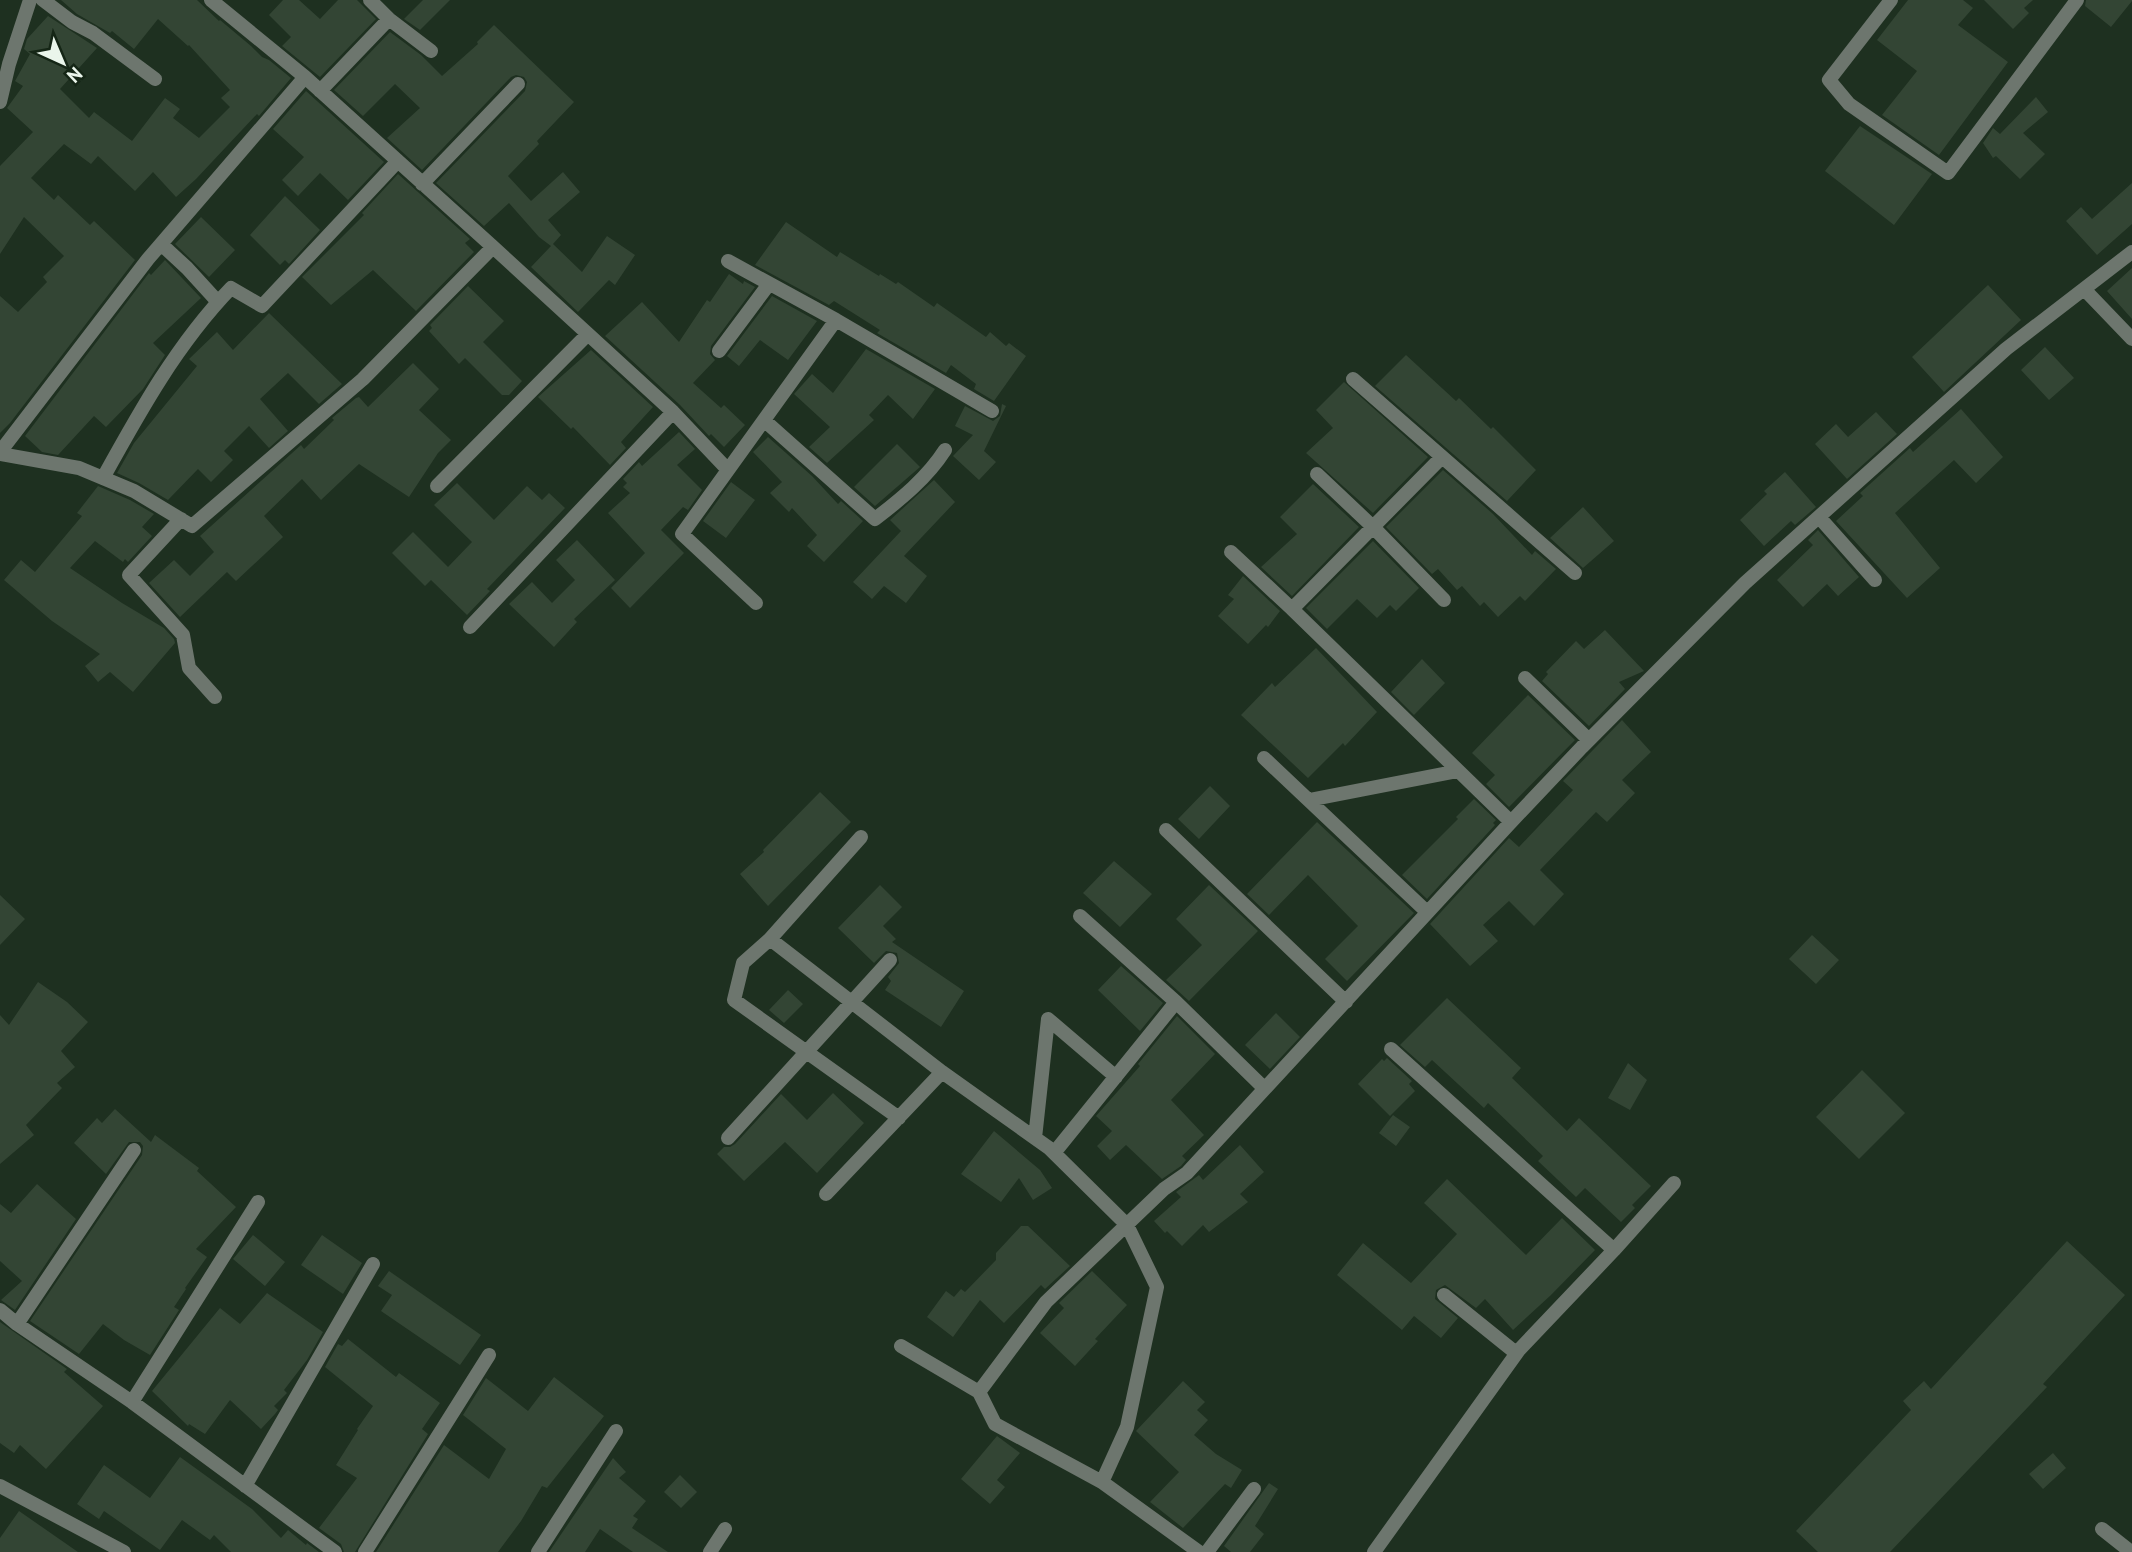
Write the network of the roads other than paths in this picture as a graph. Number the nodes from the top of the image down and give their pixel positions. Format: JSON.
{"nodes":[{"id":1,"x":30,"y":0,"type":"edge"},
{"id":2,"x":43,"y":0,"type":"edge"},
{"id":3,"x":211,"y":0,"type":"edge"},
{"id":4,"x":370,"y":0,"type":"edge"},
{"id":5,"x":1891,"y":0,"type":"edge"},
{"id":6,"x":2077,"y":0,"type":"edge"},
{"id":7,"x":389,"y":19,"type":"junction"},
{"id":8,"x":431,"y":51,"type":"dead end"},
{"id":9,"x":4,"y":58,"type":"edge"},
{"id":10,"x":305,"y":77,"type":"junction"},
{"id":11,"x":155,"y":79,"type":"dead end"},
{"id":12,"x":518,"y":84,"type":"dead end"},
{"id":13,"x":320,"y":91,"type":"junction"},
{"id":14,"x":0,"y":102,"type":"edge"},
{"id":15,"x":397,"y":162,"type":"junction"},
{"id":16,"x":422,"y":184,"type":"junction"},
{"id":17,"x":161,"y":244,"type":"junction"},
{"id":18,"x":493,"y":247,"type":"junction"},
{"id":19,"x":2132,"y":252,"type":"edge"},
{"id":20,"x":728,"y":261,"type":"dead end"},
{"id":21,"x":769,"y":284,"type":"junction"},
{"id":22,"x":2084,"y":289,"type":"junction"},
{"id":23,"x":218,"y":302,"type":"junction"},
{"id":24,"x":836,"y":320,"type":"junction"},
{"id":25,"x":587,"y":335,"type":"junction"},
{"id":26,"x":2132,"y":340,"type":"edge"},
{"id":27,"x":719,"y":351,"type":"dead end"},
{"id":28,"x":1353,"y":379,"type":"dead end"},
{"id":29,"x":992,"y":411,"type":"dead end"},
{"id":30,"x":673,"y":412,"type":"junction"},
{"id":31,"x":765,"y":421,"type":"junction"},
{"id":32,"x":945,"y":450,"type":"dead end"},
{"id":33,"x":0,"y":453,"type":"edge"},
{"id":34,"x":1442,"y":457,"type":"junction"},
{"id":35,"x":728,"y":470,"type":"junction"},
{"id":36,"x":1317,"y":474,"type":"dead end"},
{"id":37,"x":103,"y":478,"type":"junction"},
{"id":38,"x":437,"y":486,"type":"dead end"},
{"id":39,"x":1819,"y":517,"type":"junction"},
{"id":40,"x":181,"y":519,"type":"junction"},
{"id":41,"x":1373,"y":527,"type":"junction"},
{"id":42,"x":1231,"y":552,"type":"dead end"},
{"id":43,"x":1575,"y":573,"type":"dead end"},
{"id":44,"x":1875,"y":580,"type":"dead end"},
{"id":45,"x":1444,"y":600,"type":"dead end"},
{"id":46,"x":756,"y":603,"type":"dead end"},
{"id":47,"x":1292,"y":610,"type":"junction"},
{"id":48,"x":470,"y":627,"type":"dead end"},
{"id":49,"x":1525,"y":678,"type":"dead end"},
{"id":50,"x":215,"y":697,"type":"dead end"},
{"id":51,"x":1589,"y":740,"type":"junction"},
{"id":52,"x":1264,"y":758,"type":"dead end"},
{"id":53,"x":1458,"y":771,"type":"junction"},
{"id":54,"x":1309,"y":800,"type":"junction"},
{"id":55,"x":1511,"y":822,"type":"junction"},
{"id":56,"x":1166,"y":830,"type":"dead end"},
{"id":57,"x":861,"y":837,"type":"dead end"},
{"id":58,"x":1427,"y":912,"type":"junction"},
{"id":59,"x":1080,"y":916,"type":"dead end"},
{"id":60,"x":770,"y":939,"type":"junction"},
{"id":61,"x":890,"y":960,"type":"dead end"},
{"id":62,"x":1176,"y":1002,"type":"junction"},
{"id":63,"x":1346,"y":1002,"type":"junction"},
{"id":64,"x":853,"y":1003,"type":"junction"},
{"id":65,"x":1391,"y":1049,"type":"dead end"},
{"id":66,"x":807,"y":1052,"type":"junction"},
{"id":67,"x":942,"y":1072,"type":"junction"},
{"id":68,"x":1116,"y":1077,"type":"junction"},
{"id":69,"x":1264,"y":1088,"type":"junction"},
{"id":70,"x":899,"y":1118,"type":"junction"},
{"id":71,"x":728,"y":1138,"type":"dead end"},
{"id":72,"x":1035,"y":1138,"type":"junction"},
{"id":73,"x":134,"y":1150,"type":"dead end"},
{"id":74,"x":1054,"y":1153,"type":"junction"},
{"id":75,"x":1674,"y":1183,"type":"dead end"},
{"id":76,"x":826,"y":1194,"type":"dead end"},
{"id":77,"x":258,"y":1202,"type":"dead end"},
{"id":78,"x":1127,"y":1225,"type":"junction"},
{"id":79,"x":1614,"y":1250,"type":"junction"},
{"id":80,"x":373,"y":1264,"type":"dead end"},
{"id":81,"x":1444,"y":1294,"type":"dead end"},
{"id":82,"x":0,"y":1310,"type":"edge"},
{"id":83,"x":17,"y":1324,"type":"junction"},
{"id":84,"x":901,"y":1346,"type":"dead end"},
{"id":85,"x":1516,"y":1353,"type":"junction"},
{"id":86,"x":489,"y":1355,"type":"dead end"},
{"id":87,"x":979,"y":1392,"type":"junction"},
{"id":88,"x":132,"y":1402,"type":"junction"},
{"id":89,"x":616,"y":1431,"type":"dead end"},
{"id":90,"x":1102,"y":1482,"type":"junction"},
{"id":91,"x":0,"y":1486,"type":"edge"},
{"id":92,"x":244,"y":1486,"type":"junction"},
{"id":93,"x":1254,"y":1489,"type":"dead end"},
{"id":94,"x":726,"y":1529,"type":"dead end"},
{"id":95,"x":2102,"y":1529,"type":"dead end"},
{"id":96,"x":124,"y":1552,"type":"edge"},
{"id":97,"x":335,"y":1552,"type":"edge"},
{"id":98,"x":365,"y":1552,"type":"edge"},
{"id":99,"x":538,"y":1552,"type":"edge"},
{"id":100,"x":710,"y":1552,"type":"edge"},
{"id":101,"x":1199,"y":1552,"type":"edge"},
{"id":102,"x":1207,"y":1552,"type":"edge"},
{"id":103,"x":1374,"y":1552,"type":"edge"},
{"id":104,"x":2131,"y":1552,"type":"edge"}],
"edges":[{"from":1,"to":9,"type":"street"},
{"from":2,"to":11,"type":"street"},
{"from":3,"to":10,"type":"street"},
{"from":4,"to":7,"type":"street"},
{"from":5,"to":6,"type":"street"},
{"from":7,"to":8,"type":"street"},
{"from":7,"to":13,"type":"street"},
{"from":9,"to":14,"type":"street"},
{"from":10,"to":13,"type":"street"},
{"from":10,"to":17,"type":"street"},
{"from":12,"to":16,"type":"street"},
{"from":13,"to":15,"type":"street"},
{"from":15,"to":16,"type":"street"},
{"from":15,"to":23,"type":"street"},
{"from":16,"to":18,"type":"street"},
{"from":17,"to":23,"type":"street"},
{"from":17,"to":33,"type":"street"},
{"from":18,"to":25,"type":"street"},
{"from":18,"to":40,"type":"street"},
{"from":19,"to":22,"type":"street"},
{"from":20,"to":21,"type":"street"},
{"from":21,"to":24,"type":"street"},
{"from":21,"to":27,"type":"street"},
{"from":22,"to":26,"type":"street"},
{"from":22,"to":39,"type":"street"},
{"from":23,"to":37,"type":"street"},
{"from":24,"to":29,"type":"street"},
{"from":24,"to":31,"type":"street"},
{"from":25,"to":30,"type":"street"},
{"from":25,"to":38,"type":"street"},
{"from":28,"to":34,"type":"street"},
{"from":30,"to":35,"type":"street"},
{"from":30,"to":48,"type":"street"},
{"from":31,"to":32,"type":"street"},
{"from":31,"to":35,"type":"street"},
{"from":33,"to":37,"type":"street"},
{"from":34,"to":41,"type":"street"},
{"from":34,"to":43,"type":"street"},
{"from":35,"to":46,"type":"street"},
{"from":36,"to":41,"type":"street"},
{"from":37,"to":40,"type":"street"},
{"from":39,"to":44,"type":"street"},
{"from":39,"to":51,"type":"street"},
{"from":40,"to":50,"type":"street"},
{"from":41,"to":45,"type":"street"},
{"from":41,"to":47,"type":"street"},
{"from":42,"to":47,"type":"street"},
{"from":47,"to":53,"type":"street"},
{"from":49,"to":51,"type":"street"},
{"from":51,"to":55,"type":"street"},
{"from":52,"to":54,"type":"street"},
{"from":53,"to":54,"type":"street"},
{"from":53,"to":55,"type":"street"},
{"from":54,"to":58,"type":"street"},
{"from":55,"to":58,"type":"street"},
{"from":56,"to":63,"type":"street"},
{"from":57,"to":60,"type":"street"},
{"from":58,"to":63,"type":"street"},
{"from":59,"to":62,"type":"street"},
{"from":60,"to":64,"type":"street"},
{"from":60,"to":66,"type":"street"},
{"from":61,"to":64,"type":"street"},
{"from":62,"to":68,"type":"street"},
{"from":62,"to":69,"type":"street"},
{"from":63,"to":69,"type":"street"},
{"from":64,"to":66,"type":"street"},
{"from":64,"to":67,"type":"street"},
{"from":65,"to":79,"type":"street"},
{"from":66,"to":70,"type":"street"},
{"from":66,"to":71,"type":"street"},
{"from":67,"to":70,"type":"street"},
{"from":67,"to":72,"type":"street"},
{"from":68,"to":72,"type":"street"},
{"from":68,"to":74,"type":"street"},
{"from":69,"to":78,"type":"street"},
{"from":70,"to":76,"type":"street"},
{"from":72,"to":74,"type":"street"},
{"from":73,"to":83,"type":"street"},
{"from":74,"to":78,"type":"street"},
{"from":75,"to":79,"type":"street"},
{"from":77,"to":88,"type":"street"},
{"from":78,"to":87,"type":"street"},
{"from":78,"to":90,"type":"street"},
{"from":79,"to":85,"type":"street"},
{"from":80,"to":92,"type":"street"},
{"from":81,"to":85,"type":"street"},
{"from":82,"to":83,"type":"street"},
{"from":83,"to":88,"type":"street"},
{"from":84,"to":87,"type":"street"},
{"from":85,"to":103,"type":"street"},
{"from":86,"to":98,"type":"street"},
{"from":87,"to":90,"type":"street"},
{"from":88,"to":92,"type":"street"},
{"from":89,"to":99,"type":"street"},
{"from":90,"to":101,"type":"street"},
{"from":91,"to":96,"type":"street"},
{"from":92,"to":97,"type":"street"},
{"from":93,"to":102,"type":"street"},
{"from":94,"to":100,"type":"street"},
{"from":95,"to":104,"type":"street"}]}
